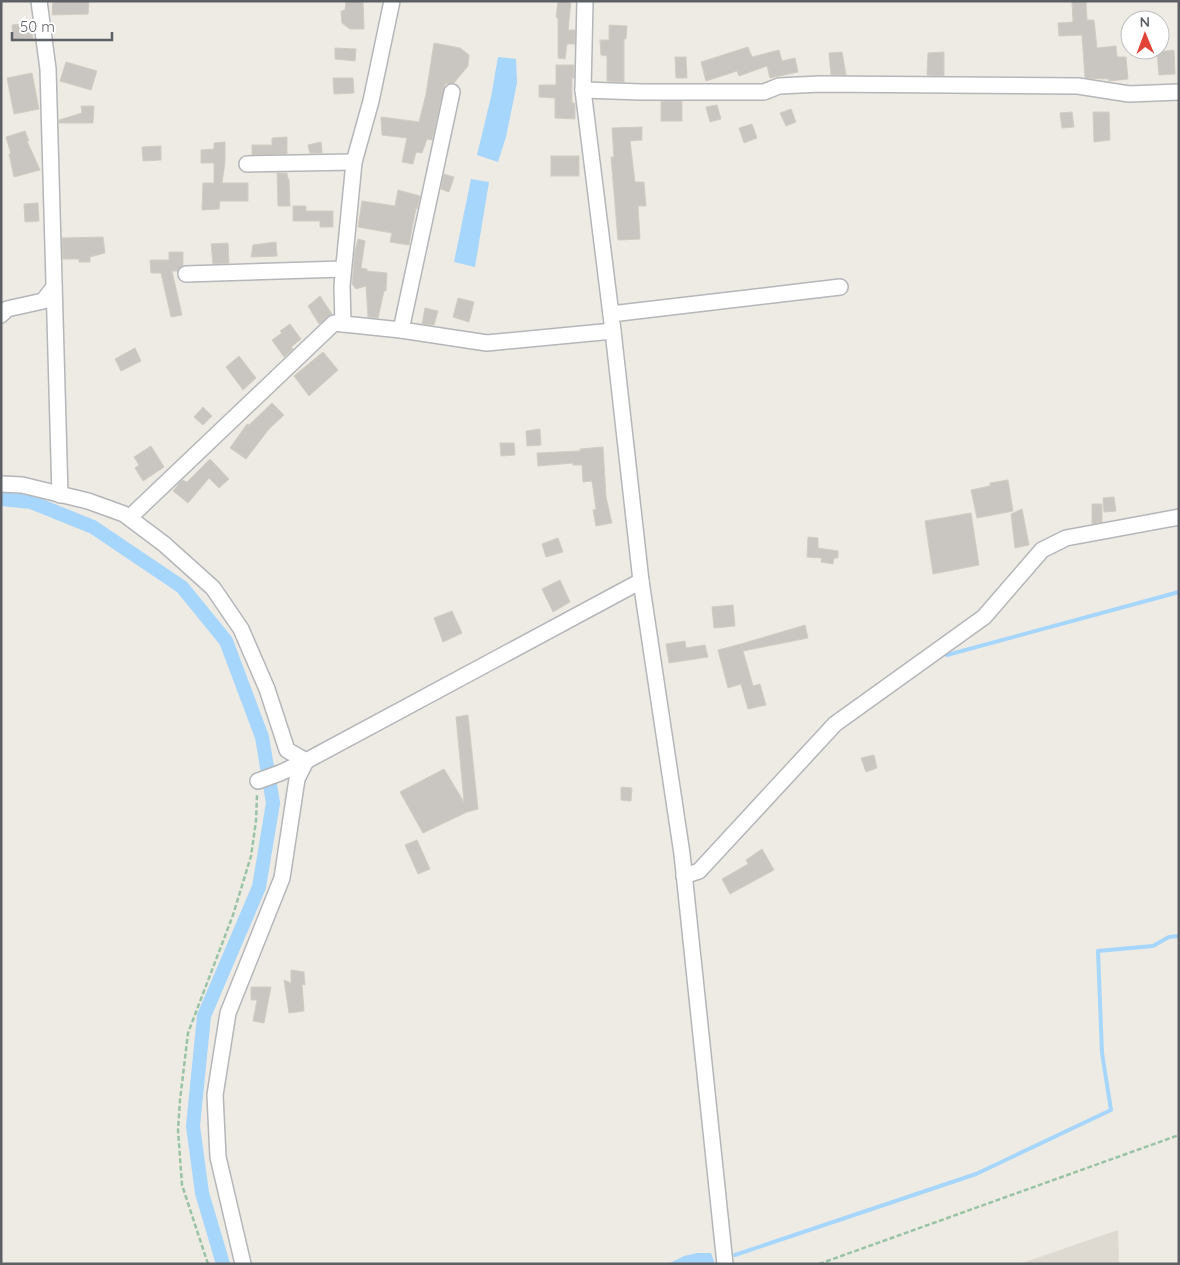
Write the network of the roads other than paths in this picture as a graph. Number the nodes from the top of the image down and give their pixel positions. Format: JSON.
{"nodes":[{"id":1,"x":39,"y":1,"type":"edge"},
{"id":2,"x":392,"y":1,"type":"edge"},
{"id":3,"x":585,"y":1,"type":"edge"},
{"id":4,"x":583,"y":90,"type":"junction"},
{"id":5,"x":452,"y":92,"type":"dead end"},
{"id":6,"x":1179,"y":92,"type":"edge"},
{"id":7,"x":354,"y":162,"type":"junction"},
{"id":8,"x":247,"y":164,"type":"dead end"},
{"id":9,"x":343,"y":269,"type":"junction"},
{"id":10,"x":186,"y":274,"type":"dead end"},
{"id":11,"x":54,"y":287,"type":"junction"},
{"id":12,"x":840,"y":287,"type":"dead end"},
{"id":13,"x":611,"y":314,"type":"junction"},
{"id":14,"x":1,"y":315,"type":"edge"},
{"id":15,"x":343,"y":324,"type":"junction"},
{"id":16,"x":400,"y":330,"type":"junction"},
{"id":17,"x":613,"y":331,"type":"junction"},
{"id":18,"x":1,"y":484,"type":"edge"},
{"id":19,"x":60,"y":494,"type":"junction"},
{"id":20,"x":130,"y":517,"type":"junction"},
{"id":21,"x":1179,"y":517,"type":"edge"},
{"id":22,"x":641,"y":581,"type":"junction"},
{"id":23,"x":306,"y":761,"type":"junction"},
{"id":24,"x":258,"y":781,"type":"road end"},
{"id":25,"x":684,"y":876,"type":"junction"},
{"id":26,"x":243,"y":1264,"type":"edge"},
{"id":27,"x":725,"y":1264,"type":"edge"}],
"edges":[{"from":1,"to":11,"type":"street"},
{"from":2,"to":7,"type":"street"},
{"from":3,"to":4,"type":"street"},
{"from":4,"to":6,"type":"street"},
{"from":4,"to":13,"type":"street"},
{"from":5,"to":16,"type":"street"},
{"from":7,"to":8,"type":"street"},
{"from":7,"to":9,"type":"street"},
{"from":9,"to":10,"type":"street"},
{"from":9,"to":15,"type":"street"},
{"from":11,"to":14,"type":"street"},
{"from":11,"to":19,"type":"street"},
{"from":12,"to":13,"type":"street"},
{"from":13,"to":17,"type":"street"},
{"from":15,"to":16,"type":"street"},
{"from":15,"to":20,"type":"street"},
{"from":16,"to":17,"type":"street"},
{"from":17,"to":22,"type":"street"},
{"from":18,"to":19,"type":"street"},
{"from":19,"to":20,"type":"street"},
{"from":20,"to":23,"type":"street"},
{"from":21,"to":25,"type":"street"},
{"from":22,"to":23,"type":"street"},
{"from":22,"to":25,"type":"street"},
{"from":23,"to":24,"type":"street"},
{"from":23,"to":26,"type":"street"},
{"from":25,"to":27,"type":"street"}]}
